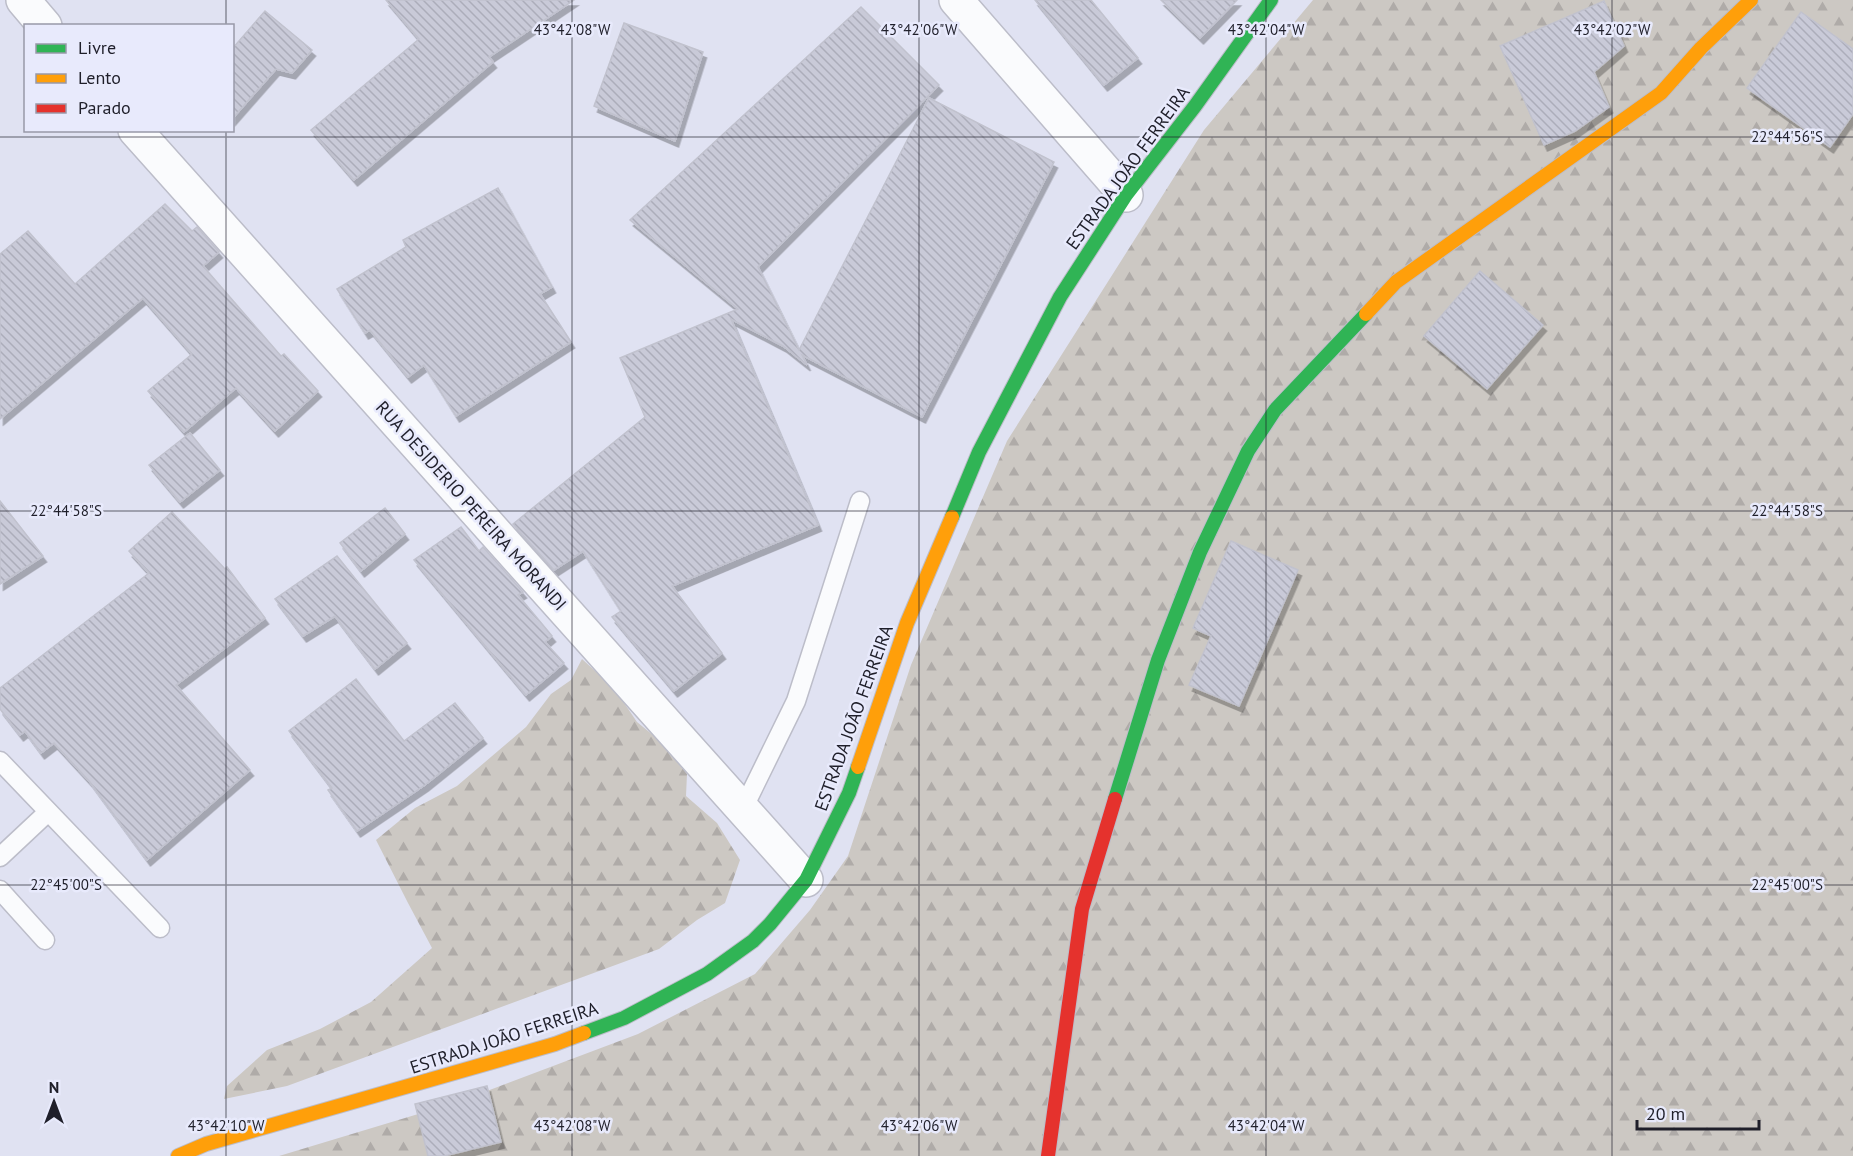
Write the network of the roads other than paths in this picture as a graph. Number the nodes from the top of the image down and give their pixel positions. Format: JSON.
{"nodes":[{"id":1,"x":23,"y":0,"type":"edge"},
{"id":2,"x":956,"y":0,"type":"edge"},
{"id":3,"x":1271,"y":0,"type":"edge"},
{"id":4,"x":1751,"y":0,"type":"edge"},
{"id":5,"x":43,"y":24,"type":"edge"},
{"id":6,"x":137,"y":132,"type":"edge"},
{"id":7,"x":1126,"y":195,"type":"junction"},
{"id":8,"x":860,"y":501,"type":"dead end"},
{"id":9,"x":0,"y":761,"type":"edge"},
{"id":10,"x":743,"y":809,"type":"junction"},
{"id":11,"x":48,"y":812,"type":"junction"},
{"id":12,"x":0,"y":857,"type":"edge"},
{"id":13,"x":806,"y":880,"type":"junction"},
{"id":14,"x":0,"y":890,"type":"edge"},
{"id":15,"x":160,"y":928,"type":"dead end"},
{"id":16,"x":45,"y":940,"type":"dead end"},
{"id":17,"x":178,"y":1156,"type":"edge"},
{"id":18,"x":1048,"y":1156,"type":"edge"}],
"edges":[{"from":1,"to":5,"type":"street"},
{"from":2,"to":7,"type":"street"},
{"from":3,"to":7,"type":"street","name":"ESTRADA JOÃO FERREIRA"},
{"from":4,"to":18,"type":"street"},
{"from":6,"to":10,"type":"street","name":"RUA DESIDERIO PEREIRA MORANDI"},
{"from":7,"to":13,"type":"street","name":"ESTRADA JOÃO FERREIRA"},
{"from":8,"to":10,"type":"lane"},
{"from":9,"to":11,"type":"lane"},
{"from":10,"to":13,"type":"street","name":"RUA DESIDERIO PEREIRA MORANDI"},
{"from":11,"to":12,"type":"lane"},
{"from":11,"to":15,"type":"lane"},
{"from":13,"to":17,"type":"street","name":"ESTRADA JOÃO FERREIRA"},
{"from":14,"to":16,"type":"lane"}]}
